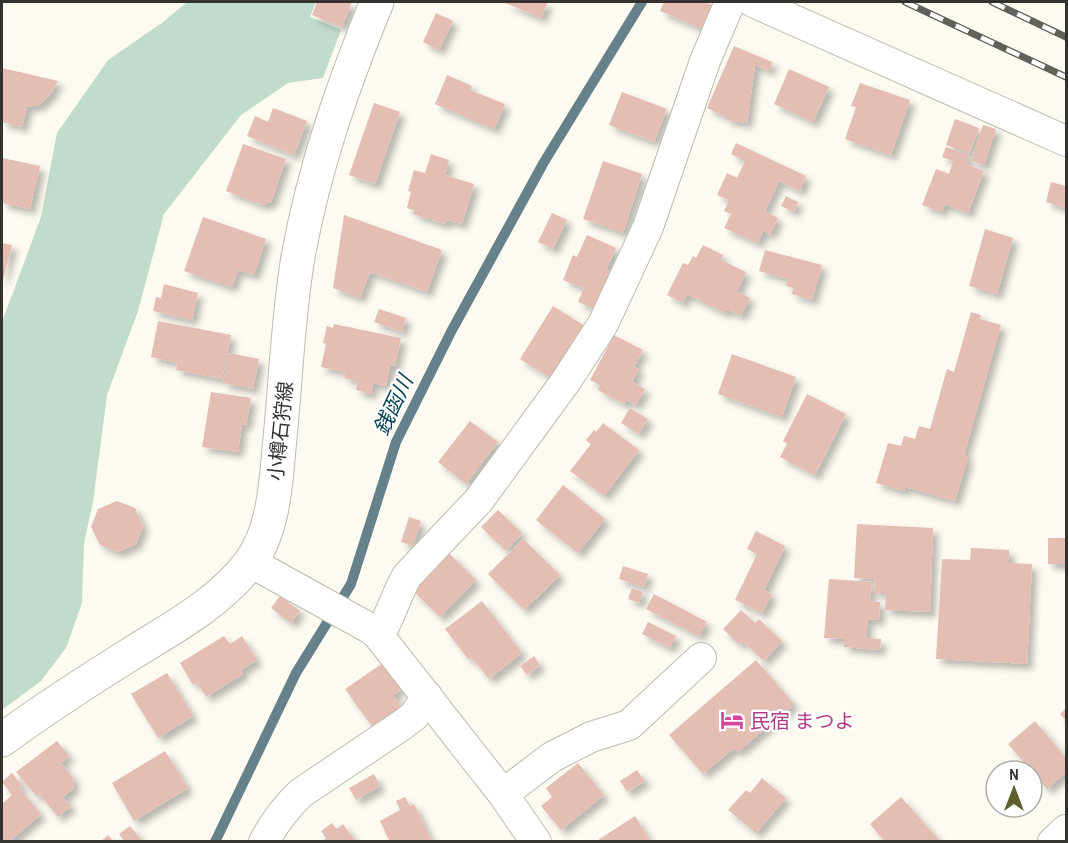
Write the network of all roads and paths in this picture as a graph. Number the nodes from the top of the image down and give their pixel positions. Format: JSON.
{"nodes":[{"id":1,"x":377,"y":2,"type":"edge"},
{"id":2,"x":730,"y":2,"type":"edge"},
{"id":3,"x":753,"y":2,"type":"edge"},
{"id":4,"x":1066,"y":141,"type":"edge"},
{"id":5,"x":250,"y":562,"type":"junction"},
{"id":6,"x":375,"y":633,"type":"junction"},
{"id":7,"x":701,"y":658,"type":"dead end"},
{"id":8,"x":427,"y":696,"type":"junction"},
{"id":9,"x":2,"y":740,"type":"edge"},
{"id":10,"x":502,"y":794,"type":"junction"},
{"id":11,"x":1066,"y":830,"type":"edge"},
{"id":12,"x":264,"y":842,"type":"edge"},
{"id":13,"x":536,"y":842,"type":"edge"},
{"id":14,"x":1053,"y":842,"type":"edge"}],
"edges":[{"from":1,"to":5,"type":"main road","name":"小樽石狩線"},
{"from":2,"to":6,"type":"street"},
{"from":3,"to":4,"type":"street"},
{"from":5,"to":6,"type":"street"},
{"from":5,"to":9,"type":"main road","name":"小樽石狩線"},
{"from":6,"to":8,"type":"street"},
{"from":7,"to":10,"type":"street"},
{"from":8,"to":10,"type":"street"},
{"from":8,"to":12,"type":"street"},
{"from":10,"to":13,"type":"street"},
{"from":11,"to":14,"type":"street"}]}
